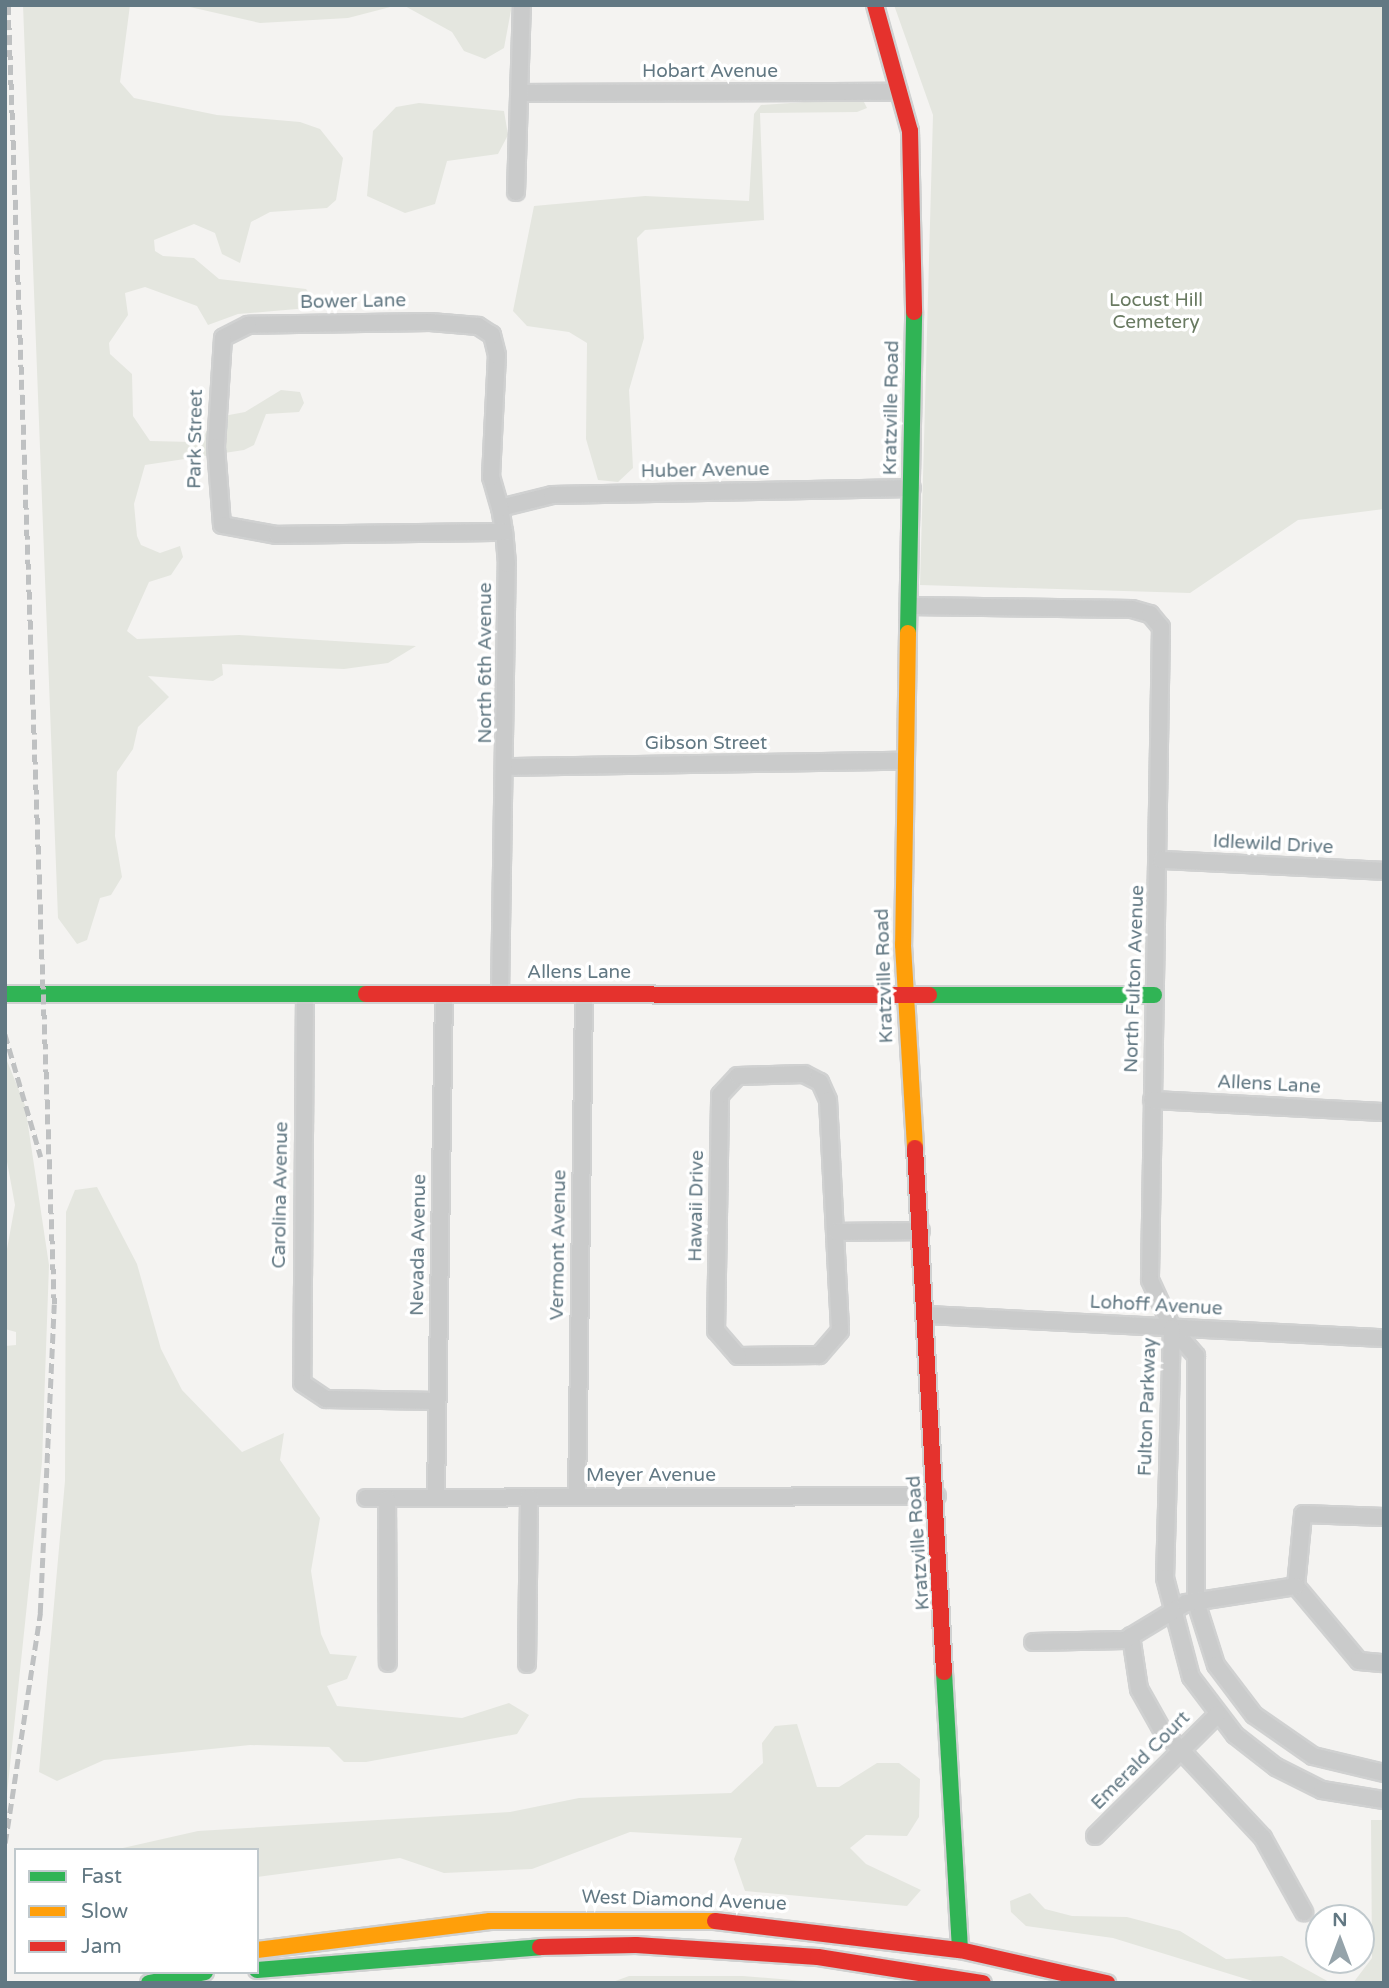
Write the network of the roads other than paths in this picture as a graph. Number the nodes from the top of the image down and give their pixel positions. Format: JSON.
{"nodes":[{"id":1,"x":522,"y":5,"type":"edge"},
{"id":2,"x":875,"y":5,"type":"edge"},
{"id":3,"x":899,"y":92,"type":"junction"},
{"id":4,"x":522,"y":93,"type":"junction"},
{"id":5,"x":516,"y":192,"type":"dead end"},
{"id":6,"x":492,"y":335,"type":"joint"},
{"id":7,"x":220,"y":345,"type":"joint"},
{"id":8,"x":912,"y":488,"type":"junction"},
{"id":9,"x":500,"y":508,"type":"junction"},
{"id":10,"x":504,"y":532,"type":"junction"},
{"id":11,"x":909,"y":606,"type":"junction"},
{"id":12,"x":906,"y":761,"type":"junction"},
{"id":13,"x":507,"y":767,"type":"junction"},
{"id":14,"x":1161,"y":860,"type":"junction"},
{"id":15,"x":1384,"y":871,"type":"edge"},
{"id":16,"x":906,"y":993,"type":"junction"},
{"id":17,"x":5,"y":994,"type":"edge"},
{"id":18,"x":305,"y":994,"type":"junction"},
{"id":19,"x":444,"y":994,"type":"junction"},
{"id":20,"x":500,"y":994,"type":"junction"},
{"id":21,"x":584,"y":994,"type":"junction"},
{"id":22,"x":1154,"y":995,"type":"junction"},
{"id":23,"x":1152,"y":1100,"type":"junction"},
{"id":24,"x":1384,"y":1112,"type":"edge"},
{"id":25,"x":921,"y":1231,"type":"junction"},
{"id":26,"x":837,"y":1232,"type":"junction"},
{"id":27,"x":926,"y":1315,"type":"junction"},
{"id":28,"x":1172,"y":1328,"type":"junction"},
{"id":29,"x":1384,"y":1338,"type":"edge"},
{"id":30,"x":437,"y":1401,"type":"junction"},
{"id":31,"x":937,"y":1496,"type":"junction"},
{"id":32,"x":436,"y":1497,"type":"junction"},
{"id":33,"x":529,"y":1497,"type":"junction"},
{"id":34,"x":577,"y":1497,"type":"junction"},
{"id":35,"x":366,"y":1498,"type":"dead end"},
{"id":36,"x":387,"y":1499,"type":"junction"},
{"id":37,"x":1384,"y":1517,"type":"edge"},
{"id":38,"x":1296,"y":1586,"type":"junction"},
{"id":39,"x":1196,"y":1602,"type":"junction"},
{"id":40,"x":1170,"y":1613,"type":"junction"},
{"id":41,"x":1131,"y":1636,"type":"junction"},
{"id":42,"x":1033,"y":1642,"type":"dead end"},
{"id":43,"x":388,"y":1663,"type":"dead end"},
{"id":44,"x":1384,"y":1663,"type":"edge"},
{"id":45,"x":527,"y":1664,"type":"dead end"},
{"id":46,"x":1217,"y":1715,"type":"junction"},
{"id":47,"x":1180,"y":1751,"type":"junction"},
{"id":48,"x":1384,"y":1773,"type":"edge"},
{"id":49,"x":1384,"y":1800,"type":"edge"},
{"id":50,"x":1095,"y":1836,"type":"dead end"},
{"id":51,"x":1304,"y":1912,"type":"dead end"},
{"id":52,"x":259,"y":1950,"type":"edge"},
{"id":53,"x":960,"y":1950,"type":"junction"},
{"id":54,"x":259,"y":1970,"type":"edge"},
{"id":55,"x":195,"y":1974,"type":"edge"},
{"id":56,"x":963,"y":1980,"type":"edge"},
{"id":57,"x":149,"y":1983,"type":"edge"},
{"id":58,"x":983,"y":1983,"type":"edge"},
{"id":59,"x":1107,"y":1983,"type":"edge"}],
"edges":[{"from":1,"to":4,"type":"street"},
{"from":2,"to":3,"type":"main road","name":"Kratzville Road"},
{"from":3,"to":4,"type":"street","name":"Hobart Avenue"},
{"from":3,"to":8,"type":"main road","name":"Kratzville Road"},
{"from":4,"to":5,"type":"street"},
{"from":6,"to":7,"type":"street","name":"Bower Lane"},
{"from":6,"to":9,"type":"street","name":"North 6th Avenue"},
{"from":7,"to":10,"type":"street","name":"Park Street"},
{"from":8,"to":9,"type":"street","name":"Huber Avenue"},
{"from":8,"to":11,"type":"main road","name":"Kratzville Road"},
{"from":9,"to":10,"type":"street","name":"North 6th Avenue"},
{"from":10,"to":13,"type":"street","name":"North 6th Avenue"},
{"from":11,"to":12,"type":"main road","name":"Kratzville Road"},
{"from":11,"to":14,"type":"street","name":"North Fulton Avenue"},
{"from":12,"to":13,"type":"street","name":"Gibson Street"},
{"from":12,"to":16,"type":"main road","name":"Kratzville Road"},
{"from":13,"to":20,"type":"street","name":"North 6th Avenue"},
{"from":14,"to":15,"type":"street","name":"Idlewild Drive"},
{"from":14,"to":22,"type":"street","name":"North Fulton Avenue"},
{"from":16,"to":21,"type":"main road","name":"Allens Lane"},
{"from":16,"to":22,"type":"main road","name":"Allens Lane"},
{"from":16,"to":25,"type":"main road","name":"Kratzville Road"},
{"from":17,"to":18,"type":"main road","name":"Allens Lane"},
{"from":18,"to":19,"type":"main road","name":"Allens Lane"},
{"from":18,"to":30,"type":"street","name":"Carolina Avenue"},
{"from":19,"to":20,"type":"main road","name":"Allens Lane"},
{"from":19,"to":30,"type":"street","name":"Nevada Avenue"},
{"from":20,"to":21,"type":"main road","name":"Allens Lane"},
{"from":21,"to":34,"type":"street","name":"Vermont Avenue"},
{"from":22,"to":23,"type":"street","name":"North Fulton Avenue"},
{"from":23,"to":24,"type":"street","name":"Allens Lane"},
{"from":23,"to":28,"type":"street","name":"North Fulton Avenue"},
{"from":25,"to":26,"type":"street"},
{"from":25,"to":27,"type":"main road","name":"Kratzville Road"},
{"from":26,"to":26,"type":"street","name":"Hawaii Drive"},
{"from":27,"to":28,"type":"street","name":"Lohoff Avenue"},
{"from":27,"to":31,"type":"main road","name":"Kratzville Road"},
{"from":28,"to":29,"type":"street","name":"Lohoff Avenue"},
{"from":28,"to":39,"type":"street","name":"Fulton Parkway"},
{"from":28,"to":40,"type":"street","name":"Fulton Parkway"},
{"from":30,"to":32,"type":"street","name":"Nevada Avenue"},
{"from":31,"to":34,"type":"street","name":"Meyer Avenue"},
{"from":31,"to":53,"type":"main road","name":"Kratzville Road"},
{"from":32,"to":33,"type":"street","name":"Meyer Avenue"},
{"from":32,"to":36,"type":"street","name":"Meyer Avenue"},
{"from":33,"to":34,"type":"street","name":"Meyer Avenue"},
{"from":33,"to":45,"type":"street"},
{"from":35,"to":36,"type":"street","name":"Meyer Avenue"},
{"from":36,"to":43,"type":"street"},
{"from":37,"to":38,"type":"street"},
{"from":38,"to":39,"type":"street"},
{"from":38,"to":44,"type":"street"},
{"from":39,"to":40,"type":"street"},
{"from":39,"to":48,"type":"street","name":"Fulton Parkway"},
{"from":40,"to":41,"type":"street"},
{"from":40,"to":46,"type":"street","name":"Fulton Parkway"},
{"from":41,"to":42,"type":"street"},
{"from":41,"to":47,"type":"street"},
{"from":46,"to":47,"type":"street","name":"Emerald Court"},
{"from":46,"to":49,"type":"street","name":"Fulton Parkway"},
{"from":47,"to":50,"type":"street","name":"Emerald Court"},
{"from":47,"to":51,"type":"street"},
{"from":52,"to":53,"type":"main road","name":"West Diamond Avenue"},
{"from":53,"to":56,"type":"main road","name":"Kratzville Road"},
{"from":53,"to":59,"type":"main road","name":"West Diamond Avenue"},
{"from":54,"to":56,"type":"main road"},
{"from":55,"to":57,"type":"main road"},
{"from":56,"to":58,"type":"main road"}]}
